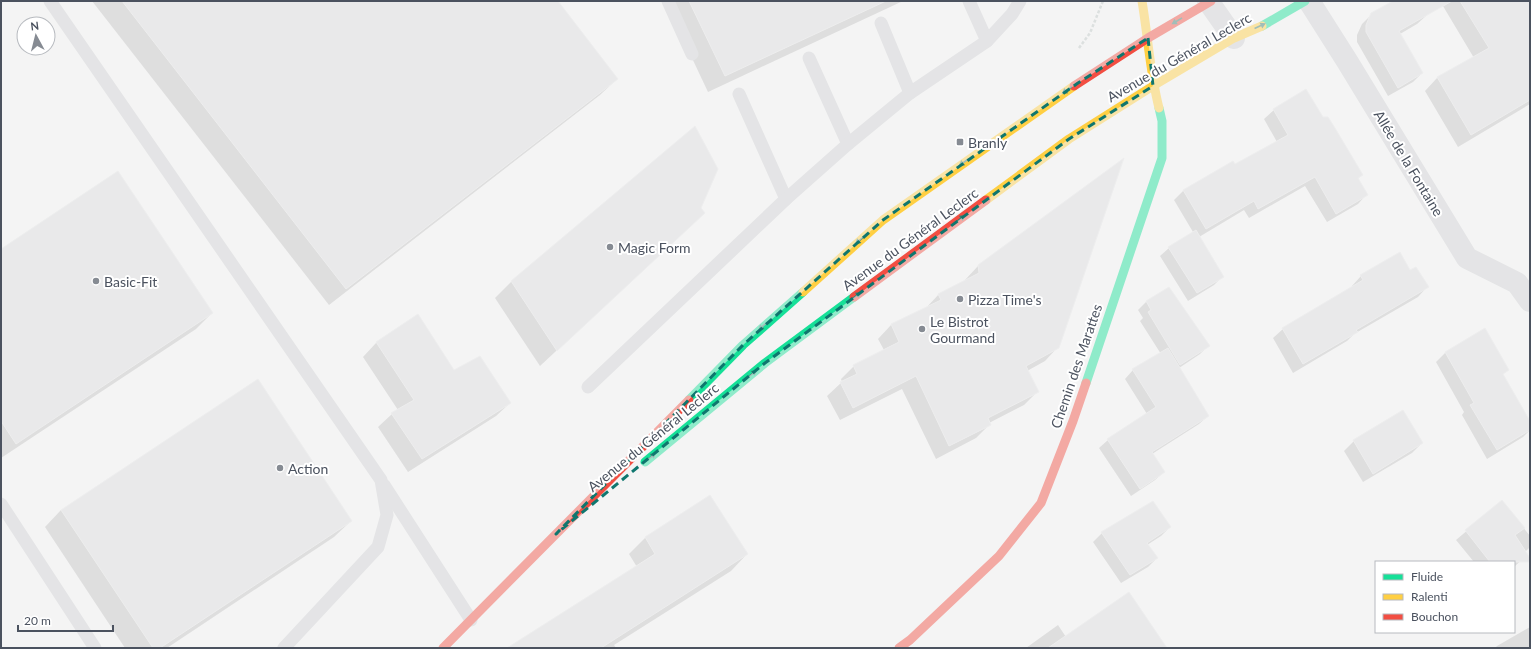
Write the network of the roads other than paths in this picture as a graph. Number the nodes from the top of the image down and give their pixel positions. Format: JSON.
{"nodes":[{"id":1,"x":50,"y":1,"type":"edge"},
{"id":2,"x":668,"y":1,"type":"edge"},
{"id":3,"x":969,"y":1,"type":"edge"},
{"id":4,"x":1020,"y":1,"type":"edge"},
{"id":5,"x":1142,"y":1,"type":"edge"},
{"id":6,"x":1209,"y":1,"type":"edge"},
{"id":7,"x":1304,"y":1,"type":"edge"},
{"id":8,"x":1309,"y":1,"type":"edge"},
{"id":9,"x":881,"y":23,"type":"dead end"},
{"id":10,"x":1148,"y":38,"type":"junction"},
{"id":11,"x":1234,"y":38,"type":"junction"},
{"id":12,"x":987,"y":41,"type":"junction"},
{"id":13,"x":692,"y":54,"type":"dead end"},
{"id":14,"x":809,"y":58,"type":"dead end"},
{"id":15,"x":1153,"y":86,"type":"junction"},
{"id":16,"x":910,"y":93,"type":"junction"},
{"id":17,"x":739,"y":94,"type":"dead end"},
{"id":18,"x":848,"y":144,"type":"junction"},
{"id":19,"x":786,"y":200,"type":"junction"},
{"id":20,"x":1530,"y":301,"type":"edge"},
{"id":21,"x":588,"y":387,"type":"dead end"},
{"id":22,"x":636,"y":469,"type":"dead end"},
{"id":23,"x":624,"y":479,"type":"dead end"},
{"id":24,"x":381,"y":480,"type":"junction"},
{"id":25,"x":1,"y":504,"type":"edge"},
{"id":26,"x":556,"y":534,"type":"junction"},
{"id":27,"x":471,"y":620,"type":"junction"},
{"id":28,"x":95,"y":648,"type":"edge"},
{"id":29,"x":284,"y":648,"type":"edge"},
{"id":30,"x":443,"y":648,"type":"edge"},
{"id":31,"x":899,"y":648,"type":"edge"}],
"edges":[{"from":1,"to":24,"type":"lane"},
{"from":2,"to":13,"type":"lane"},
{"from":3,"to":12,"type":"lane"},
{"from":4,"to":12,"type":"lane"},
{"from":5,"to":10,"type":"main road","name":"Chemin des Marattes"},
{"from":6,"to":10,"type":"main road","name":"Avenue du Général Leclerc","one_way":true},
{"from":6,"to":11,"type":"street"},
{"from":11,"to":7,"type":"main road","name":"Avenue du Général Leclerc","one_way":true},
{"from":8,"to":20,"type":"street","name":"Allée de la Fontaine"},
{"from":9,"to":16,"type":"lane"},
{"from":10,"to":15,"type":"main road","name":"Chemin des Marattes"},
{"from":10,"to":26,"type":"main road","name":"Avenue du Général Leclerc","one_way":true},
{"from":11,"to":15,"type":"main road","name":"Avenue du Général Leclerc"},
{"from":12,"to":16,"type":"lane"},
{"from":14,"to":18,"type":"lane"},
{"from":22,"to":15,"type":"main road","name":"Avenue du Général Leclerc","one_way":true},
{"from":15,"to":31,"type":"main road","name":"Chemin des Marattes"},
{"from":16,"to":18,"type":"lane"},
{"from":17,"to":19,"type":"lane"},
{"from":18,"to":19,"type":"lane"},
{"from":19,"to":21,"type":"lane"},
{"from":23,"to":26,"type":"main road","name":"Avenue du Général Leclerc"},
{"from":24,"to":27,"type":"lane"},
{"from":24,"to":29,"type":"lane"},
{"from":25,"to":28,"type":"lane"},
{"from":26,"to":27,"type":"main road","name":"Avenue du Général Leclerc"},
{"from":27,"to":30,"type":"main road","name":"Avenue du Général Leclerc"}]}
